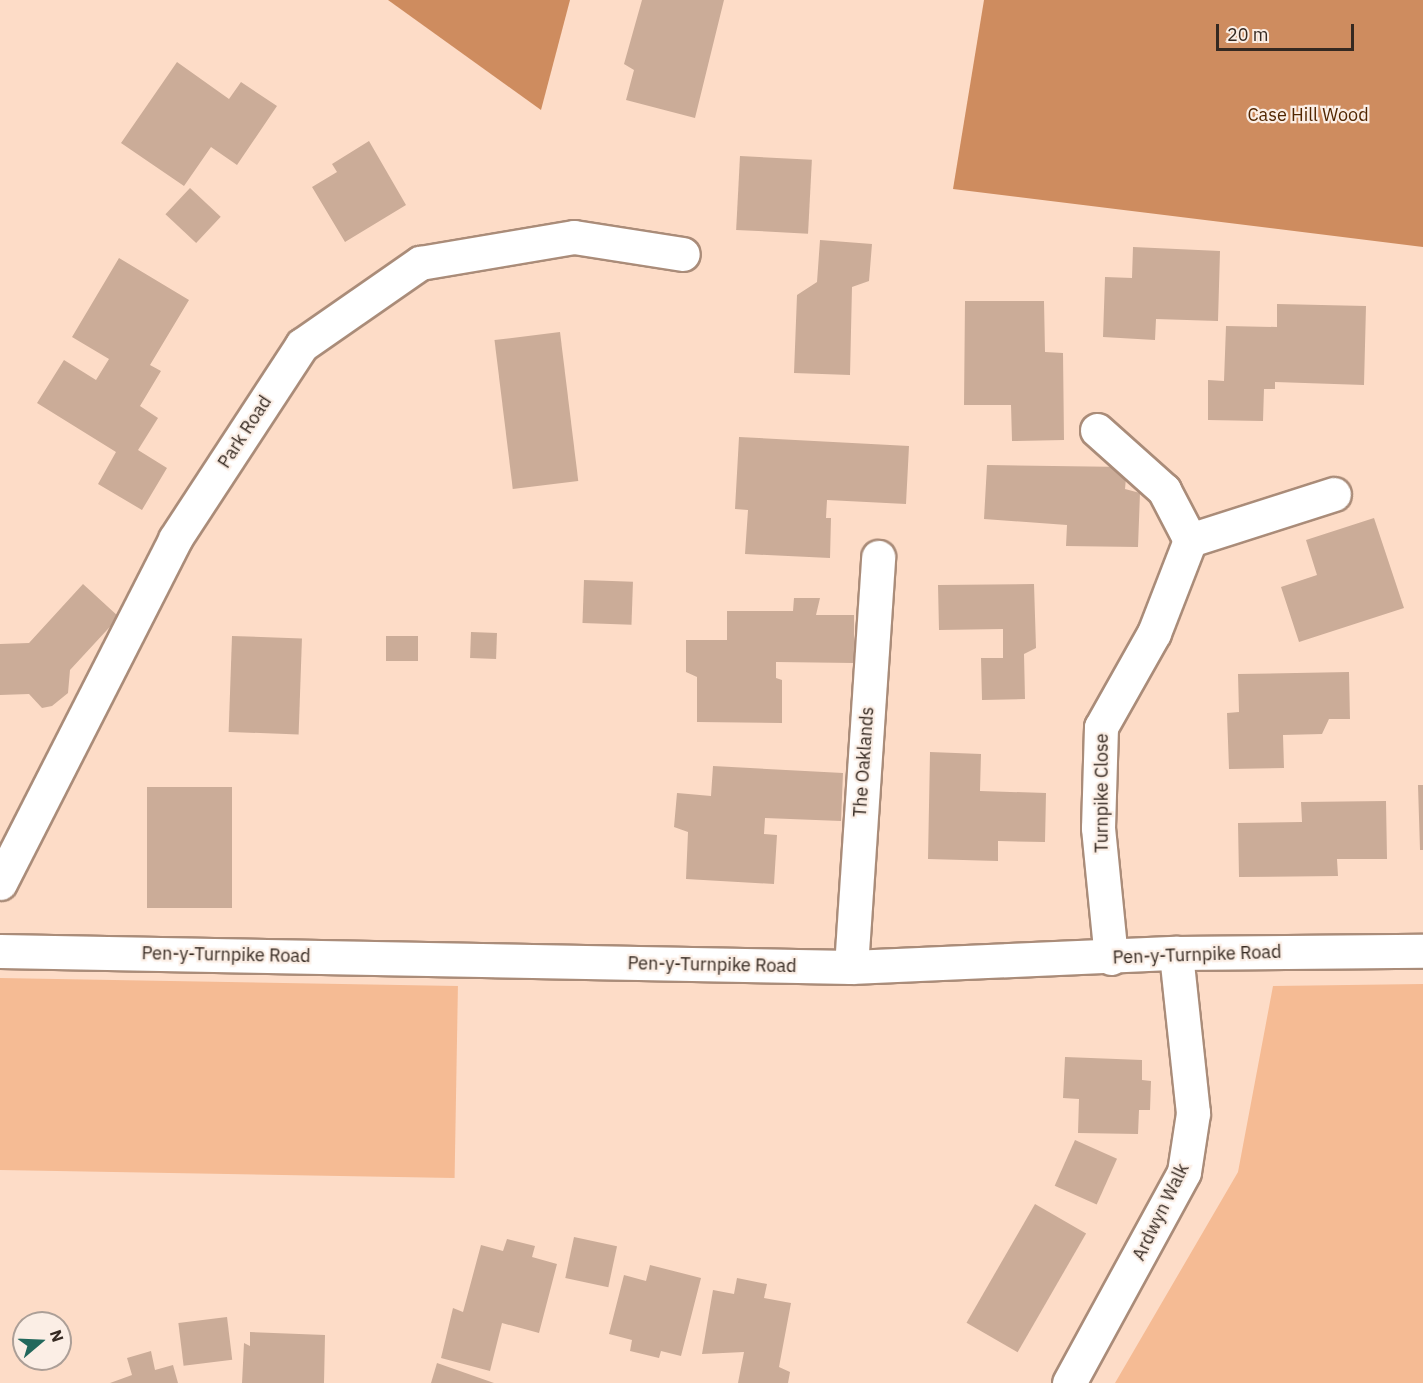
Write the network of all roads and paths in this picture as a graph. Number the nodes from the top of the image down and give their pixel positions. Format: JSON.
{"nodes":[{"id":1,"x":683,"y":254,"type":"dead end"},
{"id":2,"x":1096,"y":430,"type":"dead end"},
{"id":3,"x":1334,"y":494,"type":"dead end"},
{"id":4,"x":1190,"y":540,"type":"junction"},
{"id":5,"x":878,"y":557,"type":"dead end"},
{"id":6,"x":0,"y":883,"type":"edge"},
{"id":7,"x":0,"y":951,"type":"edge"},
{"id":8,"x":1423,"y":951,"type":"edge"},
{"id":9,"x":1176,"y":954,"type":"junction"},
{"id":10,"x":1111,"y":958,"type":"junction"},
{"id":11,"x":851,"y":968,"type":"junction"},
{"id":12,"x":1069,"y":1383,"type":"edge"}],
"edges":[{"from":1,"to":6,"type":"street","name":"Park Road"},
{"from":2,"to":4,"type":"street"},
{"from":3,"to":4,"type":"street"},
{"from":4,"to":10,"type":"street","name":"Turnpike Close"},
{"from":5,"to":11,"type":"street","name":"The Oaklands"},
{"from":7,"to":11,"type":"street","name":"Pen-y-Turnpike Road"},
{"from":8,"to":9,"type":"street","name":"Pen-y-Turnpike Road"},
{"from":9,"to":10,"type":"street","name":"Pen-y-Turnpike Road"},
{"from":9,"to":12,"type":"street","name":"Ardwyn Walk"},
{"from":10,"to":11,"type":"street","name":"Pen-y-Turnpike Road"}]}
